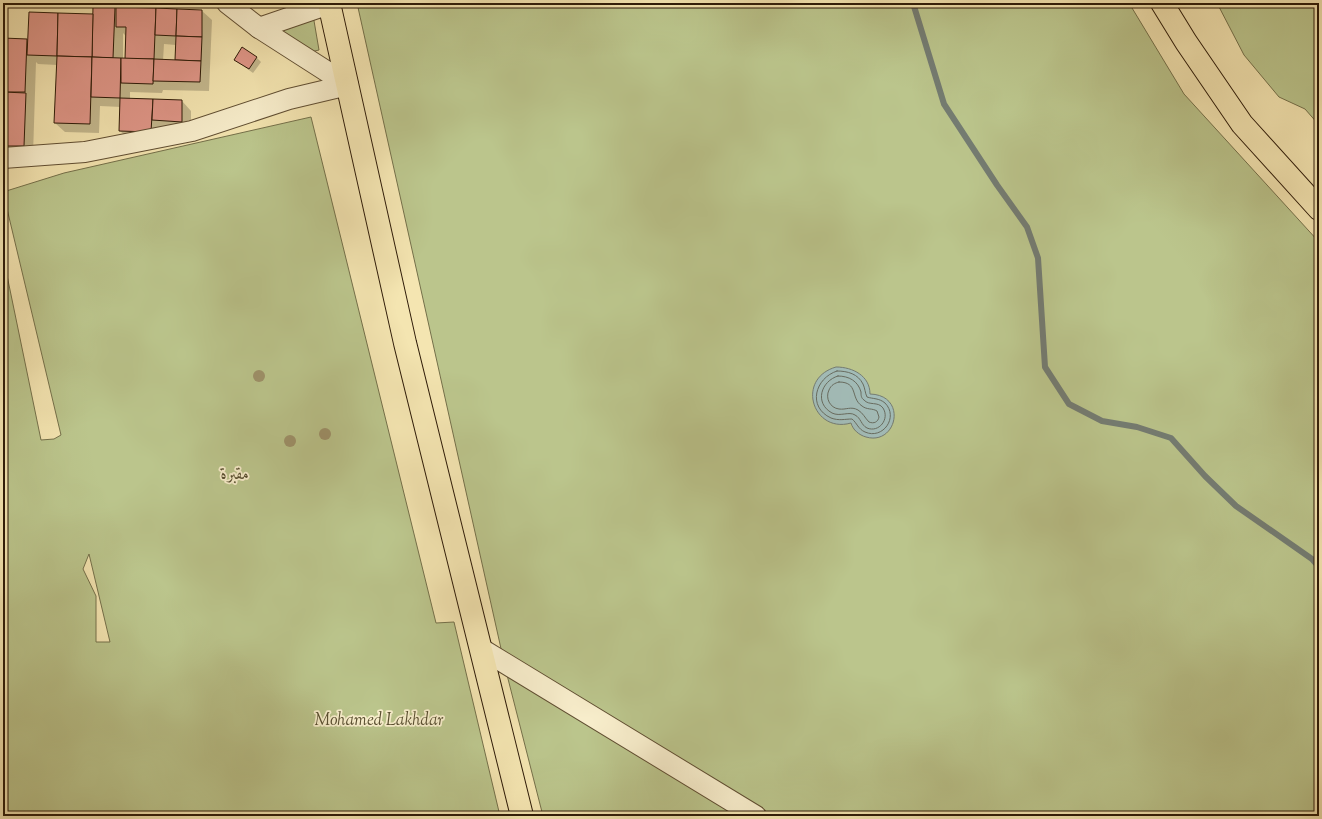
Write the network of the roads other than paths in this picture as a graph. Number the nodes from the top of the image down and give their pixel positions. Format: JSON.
{"nodes":[{"id":1,"x":227,"y":3,"type":"edge"},
{"id":2,"x":1162,"y":3,"type":"edge"},
{"id":3,"x":329,"y":4,"type":"edge"},
{"id":4,"x":258,"y":28,"type":"junction"},
{"id":5,"x":348,"y":85,"type":"junction"},
{"id":6,"x":3,"y":158,"type":"edge"},
{"id":7,"x":1319,"y":209,"type":"edge"},
{"id":8,"x":480,"y":648,"type":"junction"},
{"id":9,"x":522,"y":816,"type":"edge"},
{"id":10,"x":756,"y":816,"type":"edge"}],
"edges":[{"from":1,"to":4,"type":"street"},
{"from":2,"to":7,"type":"main road"},
{"from":3,"to":4,"type":"street"},
{"from":3,"to":5,"type":"main road"},
{"from":4,"to":5,"type":"street"},
{"from":5,"to":6,"type":"street"},
{"from":5,"to":8,"type":"main road"},
{"from":8,"to":9,"type":"main road"},
{"from":8,"to":10,"type":"street"}]}
